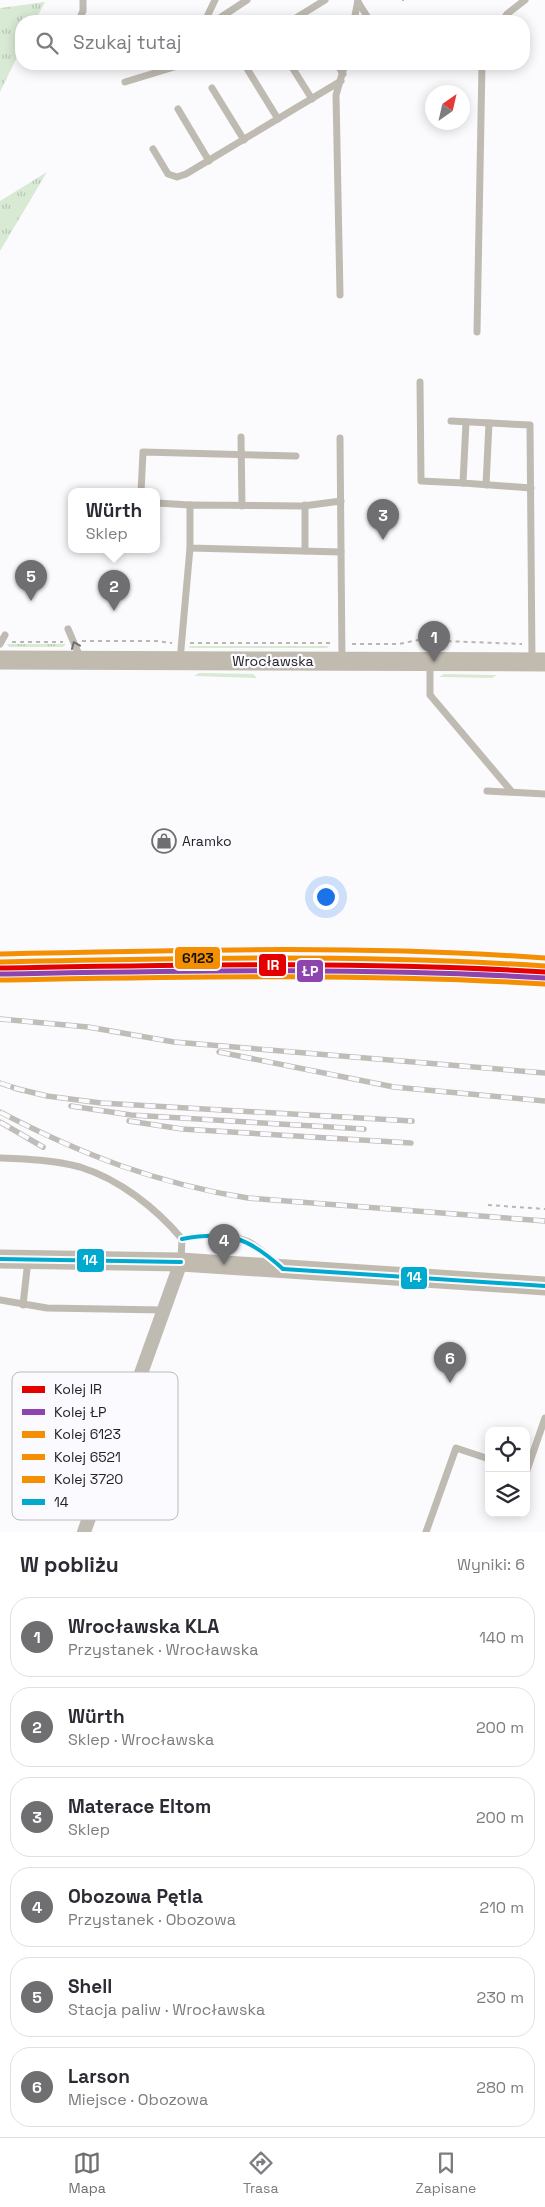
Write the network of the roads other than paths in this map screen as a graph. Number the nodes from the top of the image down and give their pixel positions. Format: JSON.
{"nodes":[{"id":1,"x":83,"y":0,"type":"edge"},
{"id":2,"x":216,"y":0,"type":"edge"},
{"id":3,"x":247,"y":0,"type":"edge"},
{"id":4,"x":325,"y":0,"type":"edge"},
{"id":5,"x":525,"y":0,"type":"edge"},
{"id":6,"x":358,"y":1,"type":"edge"},
{"id":7,"x":82,"y":15,"type":"edge"},
{"id":8,"x":208,"y":15,"type":"edge"},
{"id":9,"x":224,"y":15,"type":"edge"},
{"id":10,"x":300,"y":15,"type":"edge"},
{"id":11,"x":355,"y":15,"type":"edge"},
{"id":12,"x":366,"y":15,"type":"edge"},
{"id":13,"x":506,"y":15,"type":"edge"},
{"id":14,"x":164,"y":70,"type":"edge"},
{"id":15,"x":248,"y":70,"type":"edge"},
{"id":16,"x":294,"y":70,"type":"edge"},
{"id":17,"x":339,"y":70,"type":"edge"},
{"id":18,"x":344,"y":70,"type":"edge"},
{"id":19,"x":482,"y":70,"type":"edge"},
{"id":20,"x":342,"y":77,"type":"junction"},
{"id":21,"x":125,"y":82,"type":"dead end"},
{"id":22,"x":212,"y":88,"type":"dead end"},
{"id":23,"x":312,"y":99,"type":"junction"},
{"id":24,"x":178,"y":109,"type":"dead end"},
{"id":25,"x":278,"y":119,"type":"junction"},
{"id":26,"x":244,"y":140,"type":"junction"},
{"id":27,"x":153,"y":149,"type":"dead end"},
{"id":28,"x":209,"y":161,"type":"junction"},
{"id":29,"x":340,"y":295,"type":"dead end"},
{"id":30,"x":477,"y":332,"type":"dead end"},
{"id":31,"x":420,"y":382,"type":"dead end"},
{"id":32,"x":451,"y":422,"type":"dead end"},
{"id":33,"x":466,"y":422,"type":"junction"},
{"id":34,"x":489,"y":423,"type":"junction"},
{"id":35,"x":241,"y":437,"type":"dead end"},
{"id":36,"x":340,"y":438,"type":"dead end"},
{"id":37,"x":241,"y":455,"type":"junction"},
{"id":38,"x":296,"y":456,"type":"dead end"},
{"id":39,"x":463,"y":483,"type":"junction"},
{"id":40,"x":486,"y":485,"type":"junction"},
{"id":41,"x":142,"y":488,"type":"edge"},
{"id":42,"x":531,"y":488,"type":"junction"},
{"id":43,"x":341,"y":501,"type":"junction"},
{"id":44,"x":160,"y":503,"type":"edge"},
{"id":45,"x":190,"y":505,"type":"junction"},
{"id":46,"x":242,"y":506,"type":"junction"},
{"id":47,"x":305,"y":506,"type":"junction"},
{"id":48,"x":190,"y":548,"type":"junction"},
{"id":49,"x":305,"y":551,"type":"junction"},
{"id":50,"x":341,"y":552,"type":"junction"},
{"id":51,"x":68,"y":629,"type":"dead end"},
{"id":52,"x":1,"y":645,"type":"edge"},
{"id":53,"x":181,"y":652,"type":"junction"},
{"id":54,"x":342,"y":652,"type":"junction"},
{"id":55,"x":536,"y":656,"type":"edge"},
{"id":56,"x":81,"y":660,"type":"junction"},
{"id":57,"x":430,"y":662,"type":"junction"},
{"id":58,"x":487,"y":791,"type":"dead end"},
{"id":59,"x":512,"y":792,"type":"junction"},
{"id":60,"x":545,"y":794,"type":"edge"},
{"id":61,"x":0,"y":1158,"type":"edge"},
{"id":62,"x":182,"y":1239,"type":"junction"},
{"id":63,"x":0,"y":1259,"type":"edge"},
{"id":64,"x":28,"y":1259,"type":"junction"},
{"id":65,"x":181,"y":1262,"type":"junction"},
{"id":66,"x":283,"y":1269,"type":"junction"},
{"id":67,"x":545,"y":1286,"type":"edge"},
{"id":68,"x":0,"y":1300,"type":"edge"},
{"id":69,"x":23,"y":1305,"type":"junction"},
{"id":70,"x":163,"y":1310,"type":"junction"},
{"id":71,"x":141,"y":1372,"type":"edge"},
{"id":72,"x":545,"y":1418,"type":"edge"},
{"id":73,"x":485,"y":1458,"type":"edge"},
{"id":74,"x":530,"y":1461,"type":"edge"},
{"id":75,"x":88,"y":1520,"type":"edge"},
{"id":76,"x":84,"y":1532,"type":"edge"},
{"id":77,"x":426,"y":1532,"type":"edge"}],
"edges":[{"from":1,"to":7,"type":"lane"},
{"from":2,"to":8,"type":"lane"},
{"from":3,"to":9,"type":"lane"},
{"from":4,"to":10,"type":"lane"},
{"from":5,"to":13,"type":"lane"},
{"from":6,"to":11,"type":"lane"},
{"from":6,"to":12,"type":"lane"},
{"from":14,"to":21,"type":"lane"},
{"from":15,"to":25,"type":"lane"},
{"from":16,"to":23,"type":"lane"},
{"from":17,"to":20,"type":"lane"},
{"from":18,"to":20,"type":"lane"},
{"from":19,"to":30,"type":"lane"},
{"from":20,"to":23,"type":"lane"},
{"from":20,"to":29,"type":"lane"},
{"from":22,"to":26,"type":"lane"},
{"from":23,"to":25,"type":"lane"},
{"from":24,"to":28,"type":"lane"},
{"from":25,"to":26,"type":"lane"},
{"from":26,"to":28,"type":"lane"},
{"from":27,"to":28,"type":"lane"},
{"from":31,"to":39,"type":"lane"},
{"from":32,"to":33,"type":"lane"},
{"from":33,"to":34,"type":"lane"},
{"from":33,"to":39,"type":"lane"},
{"from":34,"to":40,"type":"lane"},
{"from":34,"to":42,"type":"lane"},
{"from":35,"to":37,"type":"lane"},
{"from":36,"to":43,"type":"lane"},
{"from":37,"to":38,"type":"lane"},
{"from":37,"to":41,"type":"lane"},
{"from":37,"to":46,"type":"lane"},
{"from":39,"to":40,"type":"lane"},
{"from":40,"to":42,"type":"lane"},
{"from":42,"to":55,"type":"lane"},
{"from":43,"to":47,"type":"lane"},
{"from":43,"to":50,"type":"lane"},
{"from":44,"to":45,"type":"lane"},
{"from":45,"to":46,"type":"lane"},
{"from":45,"to":48,"type":"lane"},
{"from":46,"to":47,"type":"lane"},
{"from":47,"to":49,"type":"lane"},
{"from":48,"to":49,"type":"lane"},
{"from":48,"to":53,"type":"lane"},
{"from":49,"to":50,"type":"lane"},
{"from":50,"to":54,"type":"lane"},
{"from":56,"to":51,"type":"lane","one_way":true},
{"from":52,"to":56,"type":"street","name":"Wrocławska"},
{"from":53,"to":54,"type":"street","name":"Wrocławska"},
{"from":53,"to":56,"type":"street","name":"Wrocławska"},
{"from":54,"to":57,"type":"street","name":"Wrocławska"},
{"from":55,"to":57,"type":"street","name":"Wrocławska"},
{"from":57,"to":59,"type":"lane"},
{"from":58,"to":59,"type":"lane"},
{"from":59,"to":60,"type":"lane"},
{"from":61,"to":62,"type":"lane"},
{"from":62,"to":65,"type":"lane"},
{"from":62,"to":66,"type":"lane"},
{"from":63,"to":64,"type":"street"},
{"from":64,"to":65,"type":"street"},
{"from":64,"to":69,"type":"lane"},
{"from":65,"to":66,"type":"street"},
{"from":65,"to":70,"type":"street"},
{"from":66,"to":67,"type":"street"},
{"from":68,"to":69,"type":"lane"},
{"from":69,"to":70,"type":"lane"},
{"from":70,"to":71,"type":"street"},
{"from":72,"to":74,"type":"lane"},
{"from":73,"to":77,"type":"lane"},
{"from":75,"to":76,"type":"street"}]}
